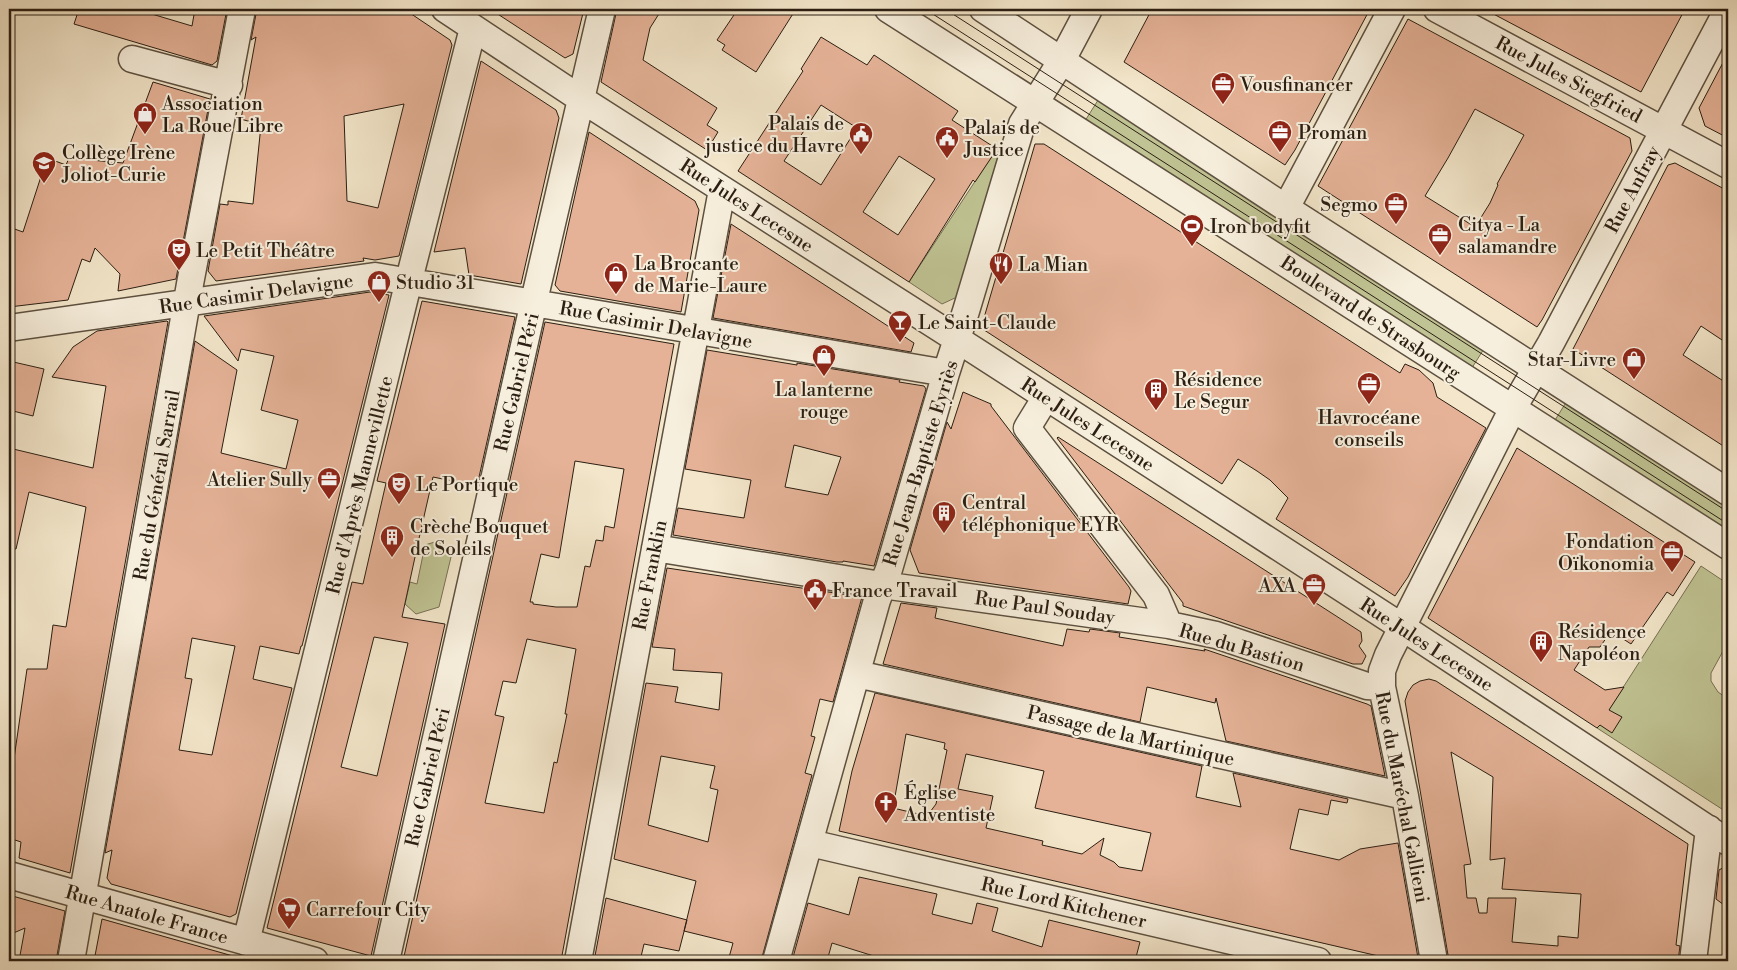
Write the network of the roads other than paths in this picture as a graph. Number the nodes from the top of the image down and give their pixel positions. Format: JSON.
{"nodes":[{"id":1,"x":242,"y":9,"type":"edge"},
{"id":2,"x":445,"y":9,"type":"edge"},
{"id":3,"x":602,"y":9,"type":"edge"},
{"id":4,"x":888,"y":9,"type":"edge"},
{"id":5,"x":983,"y":9,"type":"edge"},
{"id":6,"x":1089,"y":9,"type":"edge"},
{"id":7,"x":1392,"y":9,"type":"edge"},
{"id":8,"x":1437,"y":9,"type":"edge"},
{"id":9,"x":1728,"y":9,"type":"edge"},
{"id":10,"x":474,"y":28,"type":"junction"},
{"id":11,"x":132,"y":59,"type":"dead end"},
{"id":12,"x":1062,"y":60,"type":"junction"},
{"id":13,"x":229,"y":85,"type":"junction"},
{"id":14,"x":581,"y":99,"type":"junction"},
{"id":15,"x":1036,"y":102,"type":"junction"},
{"id":16,"x":1664,"y":130,"type":"junction"},
{"id":17,"x":1728,"y":164,"type":"edge"},
{"id":18,"x":722,"y":190,"type":"junction"},
{"id":19,"x":1286,"y":208,"type":"junction"},
{"id":20,"x":409,"y":281,"type":"junction"},
{"id":21,"x":188,"y":302,"type":"junction"},
{"id":22,"x":534,"y":303,"type":"junction"},
{"id":23,"x":9,"y":328,"type":"edge"},
{"id":24,"x":695,"y":331,"type":"junction"},
{"id":25,"x":957,"y":340,"type":"junction"},
{"id":26,"x":1536,"y":369,"type":"junction"},
{"id":27,"x":946,"y":373,"type":"junction"},
{"id":28,"x":1046,"y":397,"type":"junction"},
{"id":29,"x":1513,"y":408,"type":"junction"},
{"id":30,"x":1728,"y":492,"type":"edge"},
{"id":31,"x":1728,"y":546,"type":"edge"},
{"id":32,"x":654,"y":548,"type":"junction"},
{"id":33,"x":883,"y":584,"type":"junction"},
{"id":34,"x":1169,"y":625,"type":"junction"},
{"id":35,"x":1402,"y":627,"type":"junction"},
{"id":36,"x":857,"y":674,"type":"junction"},
{"id":37,"x":1382,"y":687,"type":"junction"},
{"id":38,"x":1405,"y":796,"type":"junction"},
{"id":39,"x":1719,"y":836,"type":"edge"},
{"id":40,"x":810,"y":843,"type":"junction"},
{"id":41,"x":9,"y":875,"type":"edge"},
{"id":42,"x":83,"y":896,"type":"junction"},
{"id":43,"x":246,"y":942,"type":"junction"},
{"id":44,"x":71,"y":961,"type":"edge"},
{"id":45,"x":315,"y":961,"type":"edge"},
{"id":46,"x":386,"y":961,"type":"edge"},
{"id":47,"x":578,"y":961,"type":"edge"},
{"id":48,"x":776,"y":961,"type":"edge"},
{"id":49,"x":1318,"y":961,"type":"edge"},
{"id":50,"x":1434,"y":961,"type":"edge"},
{"id":51,"x":1693,"y":961,"type":"edge"}],
"edges":[{"from":1,"to":13,"type":"street","name":"Rue du Général Sarrail"},
{"from":2,"to":10,"type":"street","name":"Rue Jules Lecesne"},
{"from":3,"to":14,"type":"street","name":"Rue Gabriel Péri"},
{"from":4,"to":15,"type":"street","name":"Boulevard de Strasbourg"},
{"from":5,"to":12,"type":"street"},
{"from":6,"to":12,"type":"street","name":"Rue Jean-Baptiste Eyriès"},
{"from":7,"to":19,"type":"street"},
{"from":8,"to":16,"type":"street","name":"Rue Jules Siegfried"},
{"from":9,"to":16,"type":"street","name":"Rue Anfray"},
{"from":10,"to":14,"type":"street","name":"Rue Jules Lecesne"},
{"from":10,"to":20,"type":"street","name":"Rue d'Après Mannevillette"},
{"from":11,"to":13,"type":"street"},
{"from":12,"to":15,"type":"street","name":"Rue Jean-Baptiste Eyriès"},
{"from":12,"to":19,"type":"street"},
{"from":13,"to":21,"type":"street","name":"Rue du Général Sarrail"},
{"from":14,"to":18,"type":"street","name":"Rue Jules Lecesne"},
{"from":14,"to":22,"type":"street","name":"Rue Gabriel Péri"},
{"from":15,"to":25,"type":"street","name":"Rue Jean-Baptiste Eyriès"},
{"from":15,"to":29,"type":"street","name":"Boulevard de Strasbourg"},
{"from":16,"to":17,"type":"street","name":"Rue Jules Siegfried"},
{"from":16,"to":26,"type":"street","name":"Rue Anfray"},
{"from":18,"to":24,"type":"street","name":"Rue Franklin"},
{"from":18,"to":25,"type":"street","name":"Rue Jules Lecesne"},
{"from":19,"to":26,"type":"street"},
{"from":20,"to":21,"type":"street","name":"Rue Casimir Delavigne"},
{"from":20,"to":22,"type":"street","name":"Rue Casimir Delavigne"},
{"from":20,"to":43,"type":"street","name":"Rue d'Après Mannevillette"},
{"from":21,"to":23,"type":"street","name":"Rue Casimir Delavigne"},
{"from":21,"to":42,"type":"street","name":"Rue du Général Sarrail"},
{"from":22,"to":24,"type":"street","name":"Rue Casimir Delavigne"},
{"from":22,"to":46,"type":"street","name":"Rue Gabriel Péri"},
{"from":24,"to":27,"type":"street","name":"Rue Casimir Delavigne"},
{"from":24,"to":32,"type":"street","name":"Rue Franklin"},
{"from":25,"to":27,"type":"street","name":"Rue Jean-Baptiste Eyriès"},
{"from":25,"to":28,"type":"street","name":"Rue Jules Lecesne"},
{"from":26,"to":29,"type":"street","name":"Rue du Maréchal Gallieni"},
{"from":26,"to":30,"type":"street"},
{"from":27,"to":33,"type":"street","name":"Rue Jean-Baptiste Eyriès"},
{"from":28,"to":34,"type":"street","name":"Rue du Bastion"},
{"from":28,"to":35,"type":"street","name":"Rue Jules Lecesne"},
{"from":29,"to":31,"type":"street","name":"Boulevard de Strasbourg"},
{"from":29,"to":35,"type":"street","name":"Rue du Maréchal Gallieni"},
{"from":32,"to":33,"type":"street","name":"Rue Paul Souday"},
{"from":32,"to":47,"type":"street","name":"Rue Franklin"},
{"from":33,"to":34,"type":"street","name":"Rue Paul Souday"},
{"from":33,"to":36,"type":"street","name":"Rue Jean-Baptiste Eyriès"},
{"from":34,"to":37,"type":"street","name":"Rue du Bastion"},
{"from":35,"to":37,"type":"street","name":"Rue du Maréchal Gallieni"},
{"from":35,"to":39,"type":"street","name":"Rue Jules Lecesne"},
{"from":36,"to":38,"type":"street","name":"Passage de la Martinique"},
{"from":36,"to":40,"type":"street","name":"Rue Jean-Baptiste Eyriès"},
{"from":37,"to":38,"type":"street","name":"Rue du Maréchal Gallieni"},
{"from":38,"to":50,"type":"street","name":"Rue du Maréchal Gallieni"},
{"from":39,"to":51,"type":"street"},
{"from":40,"to":48,"type":"street","name":"Rue Jean-Baptiste Eyriès"},
{"from":40,"to":49,"type":"street","name":"Rue Lord Kitchener"},
{"from":41,"to":42,"type":"street","name":"Rue Anatole France"},
{"from":42,"to":43,"type":"street","name":"Rue Anatole France"},
{"from":42,"to":44,"type":"street","name":"Rue du Général Sarrail"},
{"from":43,"to":45,"type":"street","name":"Rue Anatole France"}]}
